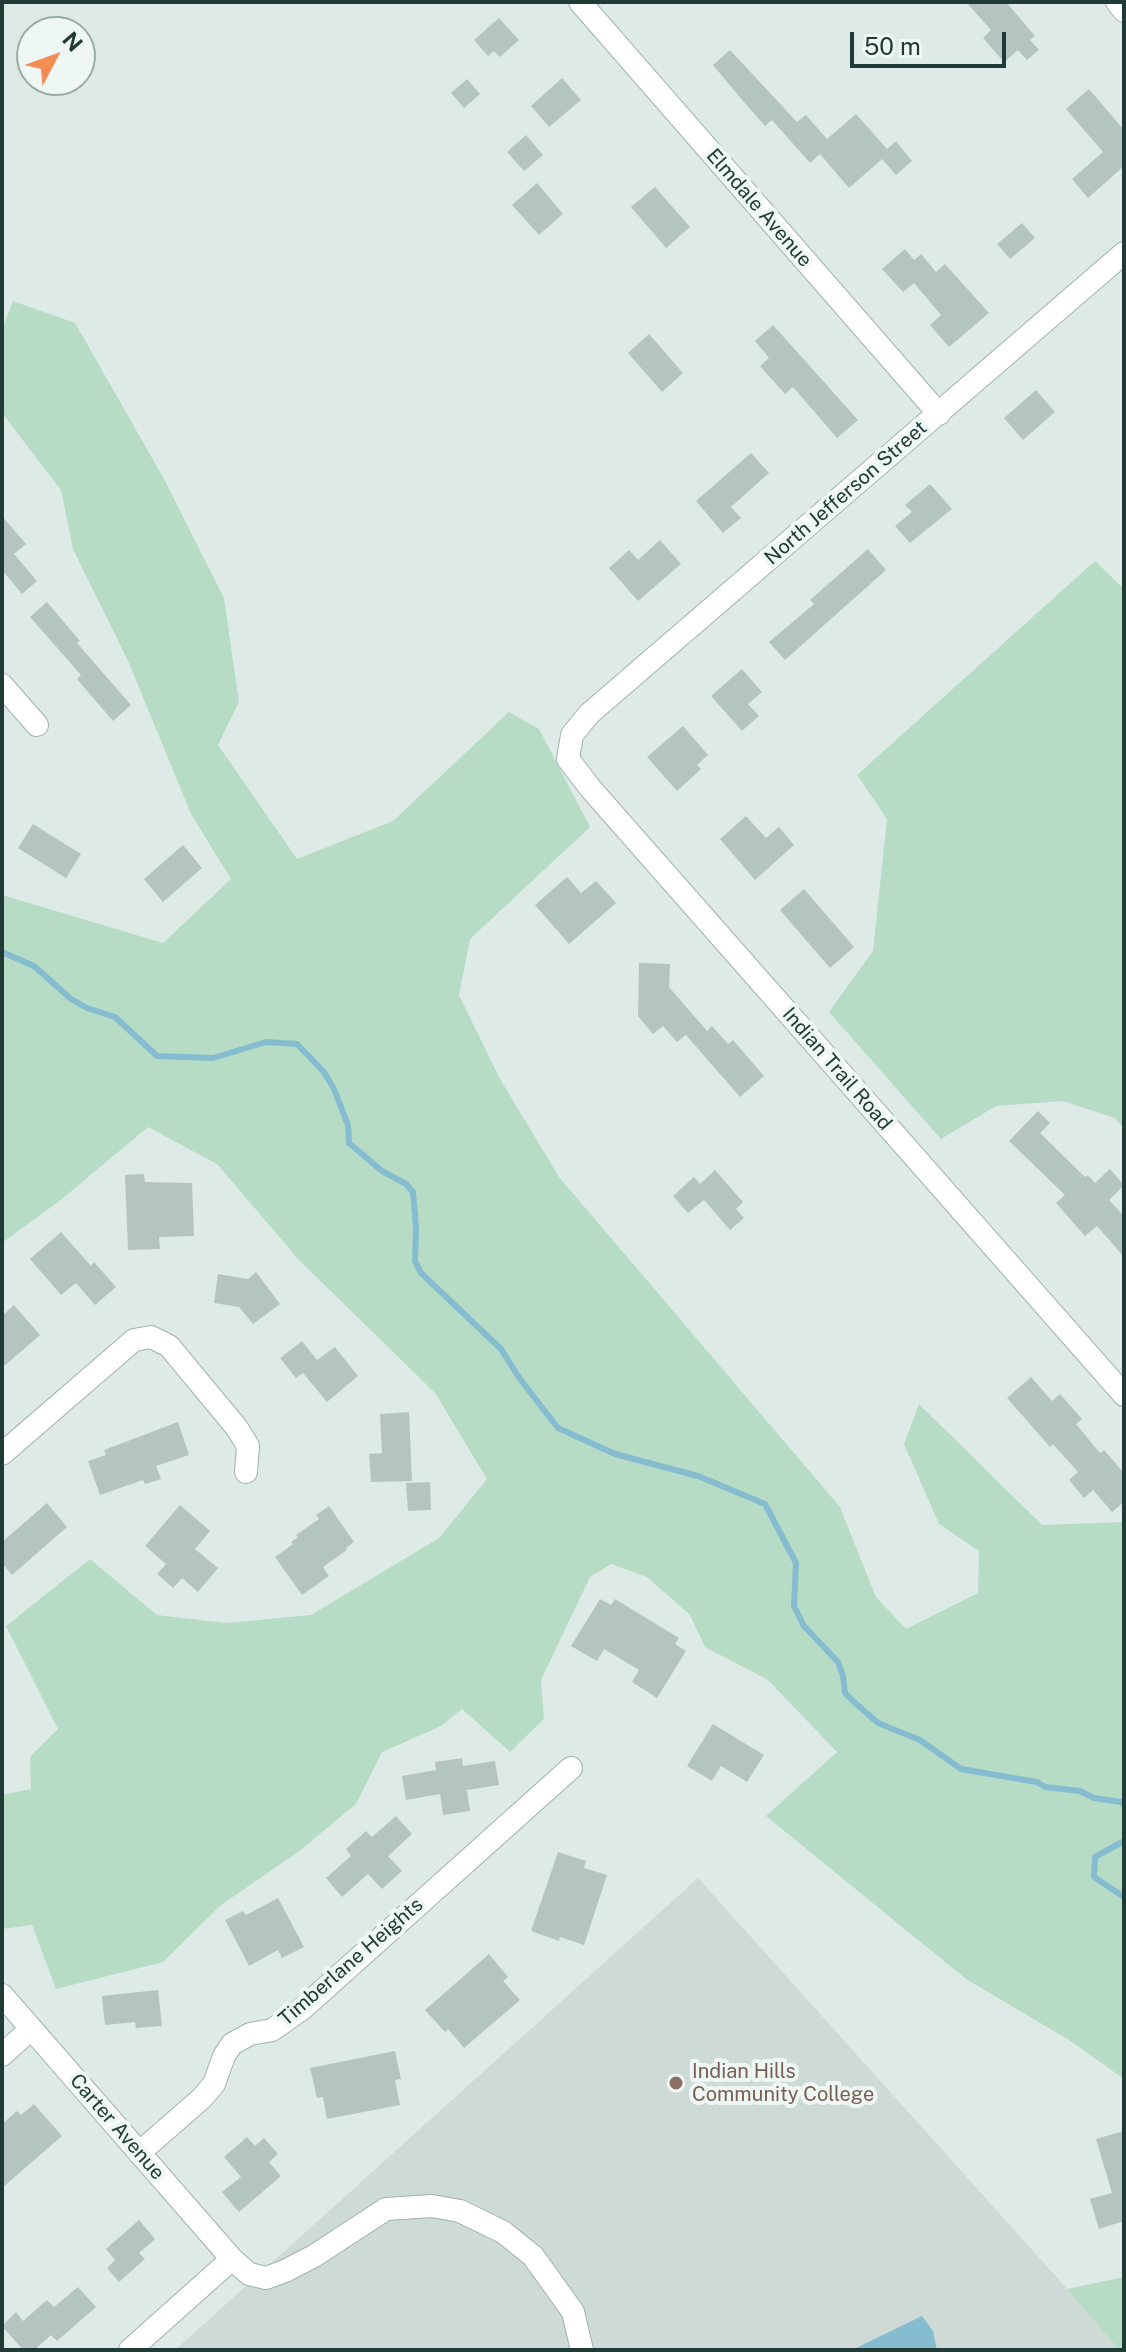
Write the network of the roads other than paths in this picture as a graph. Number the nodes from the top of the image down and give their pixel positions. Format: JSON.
{"nodes":[{"id":1,"x":580,"y":2,"type":"edge"},
{"id":2,"x":1117,"y":2,"type":"edge"},
{"id":3,"x":1124,"y":11,"type":"edge"},
{"id":4,"x":1124,"y":253,"type":"edge"},
{"id":5,"x":939,"y":414,"type":"junction"},
{"id":6,"x":2,"y":685,"type":"edge"},
{"id":7,"x":37,"y":725,"type":"dead end"},
{"id":8,"x":572,"y":735,"type":"joint"},
{"id":9,"x":1124,"y":1395,"type":"edge"},
{"id":10,"x":2,"y":1454,"type":"edge"},
{"id":11,"x":246,"y":1472,"type":"dead end"},
{"id":12,"x":571,"y":1768,"type":"dead end"},
{"id":13,"x":2,"y":1995,"type":"edge"},
{"id":14,"x":31,"y":2029,"type":"junction"},
{"id":15,"x":2,"y":2055,"type":"edge"},
{"id":16,"x":139,"y":2153,"type":"junction"},
{"id":17,"x":232,"y":2259,"type":"junction"},
{"id":18,"x":130,"y":2350,"type":"edge"},
{"id":19,"x":582,"y":2350,"type":"edge"}],
"edges":[{"from":1,"to":5,"type":"street","name":"Elmdale Avenue"},
{"from":2,"to":3,"type":"street"},
{"from":4,"to":5,"type":"street","name":"North Jefferson Street"},
{"from":5,"to":8,"type":"street","name":"North Jefferson Street"},
{"from":6,"to":7,"type":"street"},
{"from":8,"to":9,"type":"street","name":"Indian Trail Road"},
{"from":10,"to":11,"type":"street"},
{"from":12,"to":16,"type":"street","name":"Timberlane Heights"},
{"from":13,"to":14,"type":"street","name":"Carter Avenue"},
{"from":14,"to":15,"type":"street"},
{"from":14,"to":16,"type":"street","name":"Carter Avenue"},
{"from":16,"to":17,"type":"street","name":"Carter Avenue"},
{"from":17,"to":18,"type":"street"},
{"from":17,"to":19,"type":"street","name":"Carter Avenue"}]}
